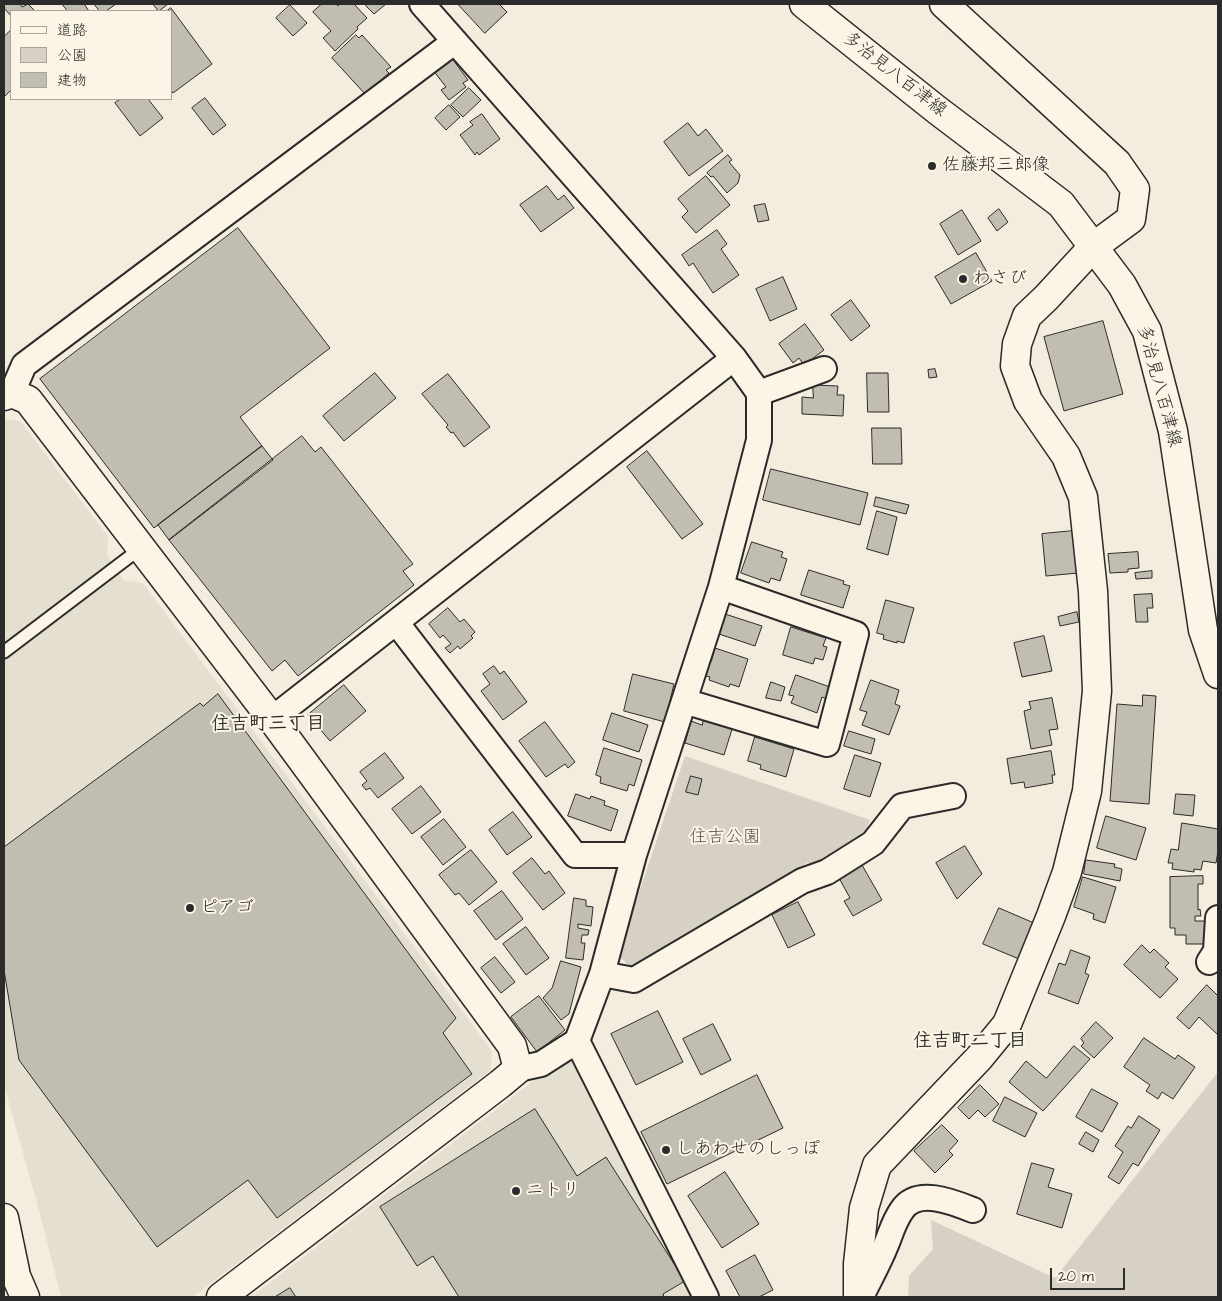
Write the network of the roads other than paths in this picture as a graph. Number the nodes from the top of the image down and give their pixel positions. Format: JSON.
{"nodes":[{"id":1,"x":422,"y":4,"type":"edge"},
{"id":2,"x":804,"y":4,"type":"edge"},
{"id":3,"x":944,"y":4,"type":"edge"},
{"id":4,"x":454,"y":42,"type":"junction"},
{"id":5,"x":1093,"y":247,"type":"junction"},
{"id":6,"x":734,"y":358,"type":"junction"},
{"id":7,"x":824,"y":370,"type":"dead end"},
{"id":8,"x":759,"y":393,"type":"junction"},
{"id":9,"x":8,"y":395,"type":"edge"},
{"id":10,"x":141,"y":548,"type":"junction"},
{"id":11,"x":721,"y":587,"type":"junction"},
{"id":12,"x":396,"y":622,"type":"junction"},
{"id":13,"x":4,"y":652,"type":"edge"},
{"id":14,"x":1218,"y":674,"type":"edge"},
{"id":15,"x":684,"y":701,"type":"junction"},
{"id":16,"x":272,"y":719,"type":"junction"},
{"id":17,"x":953,"y":796,"type":"dead end"},
{"id":18,"x":634,"y":855,"type":"junction"},
{"id":19,"x":1218,"y":918,"type":"edge"},
{"id":20,"x":1209,"y":962,"type":"dead end"},
{"id":21,"x":602,"y":974,"type":"junction"},
{"id":22,"x":577,"y":1041,"type":"junction"},
{"id":23,"x":518,"y":1069,"type":"junction"},
{"id":24,"x":973,"y":1210,"type":"dead end"},
{"id":25,"x":4,"y":1218,"type":"edge"},
{"id":26,"x":4,"y":1248,"type":"edge"},
{"id":27,"x":20,"y":1285,"type":"edge"},
{"id":28,"x":220,"y":1297,"type":"edge"},
{"id":29,"x":706,"y":1297,"type":"edge"},
{"id":30,"x":860,"y":1297,"type":"edge"}],
"edges":[{"from":1,"to":4,"type":"street"},
{"from":2,"to":5,"type":"main road","name":"多治見八百津線"},
{"from":3,"to":5,"type":"main road"},
{"from":4,"to":6,"type":"street"},
{"from":4,"to":9,"type":"street"},
{"from":5,"to":14,"type":"main road","name":"多治見八百津線"},
{"from":5,"to":30,"type":"main road"},
{"from":6,"to":8,"type":"street"},
{"from":6,"to":12,"type":"street"},
{"from":7,"to":8,"type":"street"},
{"from":8,"to":11,"type":"street"},
{"from":9,"to":10,"type":"main road"},
{"from":10,"to":13,"type":"lane"},
{"from":10,"to":16,"type":"main road"},
{"from":11,"to":15,"type":"street"},
{"from":11,"to":15,"type":"street"},
{"from":12,"to":16,"type":"street"},
{"from":12,"to":18,"type":"street"},
{"from":15,"to":18,"type":"street"},
{"from":16,"to":23,"type":"main road"},
{"from":17,"to":21,"type":"street"},
{"from":18,"to":21,"type":"street"},
{"from":19,"to":20,"type":"street"},
{"from":21,"to":22,"type":"street"},
{"from":22,"to":23,"type":"street"},
{"from":22,"to":29,"type":"street"},
{"from":23,"to":28,"type":"main road"},
{"from":24,"to":30,"type":"street"},
{"from":25,"to":27,"type":"main road"},
{"from":26,"to":27,"type":"main road"}]}
